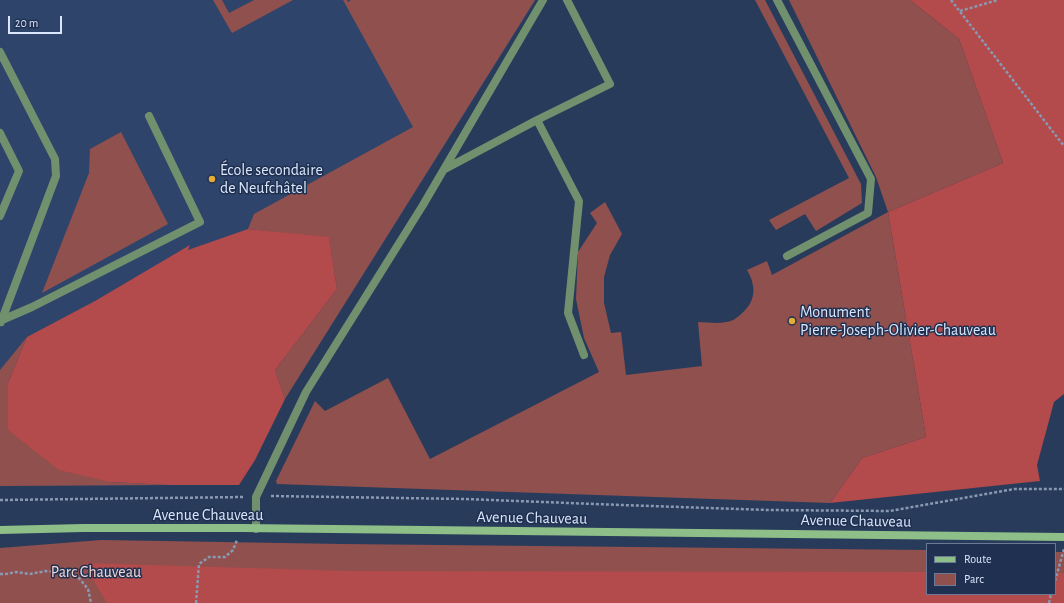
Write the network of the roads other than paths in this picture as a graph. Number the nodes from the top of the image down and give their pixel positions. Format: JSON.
{"nodes":[{"id":1,"x":543,"y":0,"type":"edge"},
{"id":2,"x":567,"y":0,"type":"edge"},
{"id":3,"x":777,"y":0,"type":"edge"},
{"id":4,"x":0,"y":52,"type":"edge"},
{"id":5,"x":149,"y":116,"type":"dead end"},
{"id":6,"x":537,"y":120,"type":"junction"},
{"id":7,"x":0,"y":133,"type":"edge"},
{"id":8,"x":444,"y":169,"type":"junction"},
{"id":9,"x":0,"y":216,"type":"edge"},
{"id":10,"x":787,"y":256,"type":"dead end"},
{"id":11,"x":1,"y":322,"type":"edge"},
{"id":12,"x":584,"y":355,"type":"dead end"},
{"id":13,"x":256,"y":529,"type":"junction"},
{"id":14,"x":0,"y":530,"type":"edge"},
{"id":15,"x":1064,"y":537,"type":"edge"}],
"edges":[{"from":1,"to":8,"type":"lane"},
{"from":2,"to":6,"type":"lane"},
{"from":3,"to":10,"type":"lane"},
{"from":4,"to":11,"type":"lane"},
{"from":5,"to":11,"type":"lane"},
{"from":6,"to":8,"type":"lane"},
{"from":6,"to":12,"type":"lane"},
{"from":7,"to":9,"type":"lane"},
{"from":8,"to":13,"type":"lane"},
{"from":13,"to":14,"type":"main road","name":"Avenue Chauveau"},
{"from":13,"to":15,"type":"main road","name":"Avenue Chauveau"}]}
